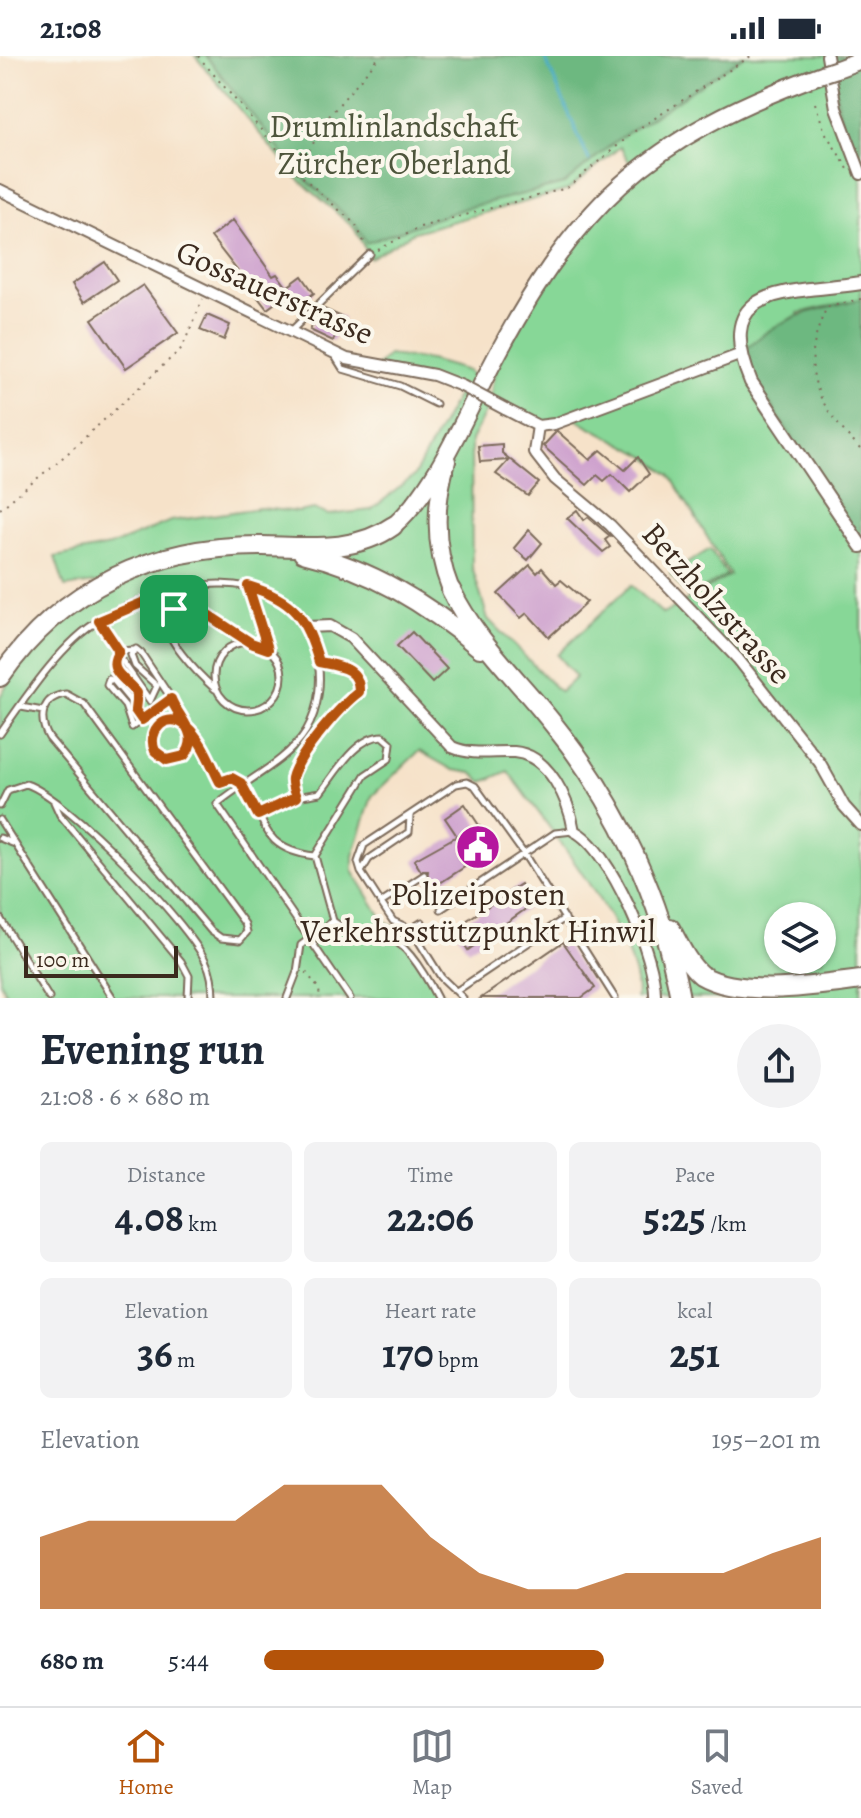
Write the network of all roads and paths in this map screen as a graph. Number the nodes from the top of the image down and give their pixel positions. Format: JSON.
{"nodes":[{"id":1,"x":198,"y":56,"type":"edge"},
{"id":2,"x":380,"y":56,"type":"edge"},
{"id":3,"x":751,"y":56,"type":"edge"},
{"id":4,"x":861,"y":60,"type":"edge"},
{"id":5,"x":830,"y":66,"type":"edge"},
{"id":6,"x":815,"y":103,"type":"dead end"},
{"id":7,"x":297,"y":172,"type":"junction"},
{"id":8,"x":857,"y":175,"type":"edge"},
{"id":9,"x":0,"y":190,"type":"edge"},
{"id":10,"x":370,"y":254,"type":"junction"},
{"id":11,"x":861,"y":283,"type":"edge"},
{"id":12,"x":207,"y":291,"type":"junction"},
{"id":13,"x":861,"y":299,"type":"edge"},
{"id":14,"x":291,"y":331,"type":"junction"},
{"id":15,"x":333,"y":353,"type":"junction"},
{"id":16,"x":739,"y":355,"type":"junction"},
{"id":17,"x":436,"y":404,"type":"dead end"},
{"id":18,"x":538,"y":426,"type":"junction"},
{"id":19,"x":457,"y":433,"type":"junction"},
{"id":20,"x":861,"y":450,"type":"edge"},
{"id":21,"x":0,"y":509,"type":"edge"},
{"id":22,"x":393,"y":526,"type":"joint"},
{"id":23,"x":250,"y":546,"type":"junction"},
{"id":24,"x":861,"y":546,"type":"edge"},
{"id":25,"x":248,"y":586,"type":"junction"},
{"id":26,"x":451,"y":590,"type":"joint"},
{"id":27,"x":163,"y":594,"type":"junction"},
{"id":28,"x":174,"y":609,"type":"junction"},
{"id":29,"x":99,"y":621,"type":"junction"},
{"id":30,"x":308,"y":627,"type":"junction"},
{"id":31,"x":251,"y":643,"type":"junction"},
{"id":32,"x":268,"y":649,"type":"junction"},
{"id":33,"x":134,"y":650,"type":"junction"},
{"id":34,"x":119,"y":651,"type":"junction"},
{"id":35,"x":115,"y":662,"type":"junction"},
{"id":36,"x":319,"y":662,"type":"junction"},
{"id":37,"x":501,"y":664,"type":"junction"},
{"id":38,"x":0,"y":677,"type":"edge"},
{"id":39,"x":109,"y":679,"type":"junction"},
{"id":40,"x":219,"y":692,"type":"junction"},
{"id":41,"x":171,"y":699,"type":"junction"},
{"id":42,"x":150,"y":701,"type":"junction"},
{"id":43,"x":21,"y":707,"type":"junction"},
{"id":44,"x":157,"y":709,"type":"junction"},
{"id":45,"x":135,"y":710,"type":"junction"},
{"id":46,"x":43,"y":711,"type":"junction"},
{"id":47,"x":142,"y":720,"type":"junction"},
{"id":48,"x":187,"y":728,"type":"junction"},
{"id":49,"x":0,"y":734,"type":"edge"},
{"id":50,"x":241,"y":783,"type":"junction"},
{"id":51,"x":296,"y":797,"type":"junction"},
{"id":52,"x":53,"y":800,"type":"junction"},
{"id":53,"x":0,"y":806,"type":"edge"},
{"id":54,"x":258,"y":815,"type":"junction"},
{"id":55,"x":410,"y":815,"type":"junction"},
{"id":56,"x":0,"y":820,"type":"edge"},
{"id":57,"x":861,"y":825,"type":"edge"},
{"id":58,"x":574,"y":831,"type":"junction"},
{"id":59,"x":0,"y":838,"type":"edge"},
{"id":60,"x":16,"y":845,"type":"junction"},
{"id":61,"x":524,"y":854,"type":"junction"},
{"id":62,"x":315,"y":856,"type":"junction"},
{"id":63,"x":361,"y":872,"type":"junction"},
{"id":64,"x":424,"y":875,"type":"dead end"},
{"id":65,"x":647,"y":883,"type":"junction"},
{"id":66,"x":381,"y":903,"type":"junction"},
{"id":67,"x":441,"y":909,"type":"dead end"},
{"id":68,"x":0,"y":918,"type":"edge"},
{"id":69,"x":565,"y":918,"type":"junction"},
{"id":70,"x":333,"y":921,"type":"junction"},
{"id":71,"x":422,"y":922,"type":"dead end"},
{"id":72,"x":411,"y":929,"type":"junction"},
{"id":73,"x":309,"y":937,"type":"junction"},
{"id":74,"x":298,"y":961,"type":"junction"},
{"id":75,"x":861,"y":980,"type":"edge"},
{"id":76,"x":458,"y":990,"type":"junction"},
{"id":77,"x":320,"y":993,"type":"junction"},
{"id":78,"x":754,"y":995,"type":"edge"},
{"id":79,"x":49,"y":998,"type":"edge"},
{"id":80,"x":113,"y":998,"type":"edge"},
{"id":81,"x":188,"y":998,"type":"edge"},
{"id":82,"x":213,"y":998,"type":"edge"},
{"id":83,"x":287,"y":998,"type":"edge"},
{"id":84,"x":320,"y":998,"type":"edge"},
{"id":85,"x":325,"y":998,"type":"edge"},
{"id":86,"x":350,"y":998,"type":"edge"},
{"id":87,"x":437,"y":998,"type":"edge"},
{"id":88,"x":463,"y":998,"type":"edge"},
{"id":89,"x":615,"y":998,"type":"edge"},
{"id":90,"x":655,"y":998,"type":"edge"},
{"id":91,"x":680,"y":998,"type":"edge"}],
"edges":[{"from":1,"to":7,"type":"path"},
{"from":2,"to":7,"type":"path"},
{"from":3,"to":10,"type":"path"},
{"from":4,"to":5,"type":"highway"},
{"from":5,"to":8,"type":"street"},
{"from":5,"to":19,"type":"highway"},
{"from":6,"to":8,"type":"path"},
{"from":7,"to":10,"type":"path"},
{"from":9,"to":12,"type":"street","name":"Gossauerstrasse"},
{"from":10,"to":14,"type":"lane"},
{"from":11,"to":16,"type":"street"},
{"from":12,"to":14,"type":"street","name":"Gossauerstrasse"},
{"from":12,"to":21,"type":"path"},
{"from":13,"to":20,"type":"path"},
{"from":14,"to":15,"type":"street","name":"Gossauerstrasse"},
{"from":15,"to":17,"type":"lane"},
{"from":15,"to":18,"type":"street","name":"Gossauerstrasse","bridge":true},
{"from":16,"to":18,"type":"street"},
{"from":16,"to":24,"type":"street"},
{"from":18,"to":57,"type":"street","name":"Betzholzstrasse"},
{"from":19,"to":22,"type":"highway"},
{"from":19,"to":26,"type":"highway"},
{"from":22,"to":23,"type":"highway"},
{"from":23,"to":37,"type":"highway"},
{"from":23,"to":38,"type":"highway"},
{"from":25,"to":27,"type":"lane"},
{"from":25,"to":30,"type":"lane"},
{"from":25,"to":32,"type":"lane"},
{"from":26,"to":37,"type":"highway"},
{"from":27,"to":28,"type":"lane"},
{"from":27,"to":29,"type":"lane"},
{"from":28,"to":31,"type":"lane"},
{"from":28,"to":40,"type":"lane"},
{"from":29,"to":34,"type":"lane"},
{"from":29,"to":43,"type":"lane"},
{"from":30,"to":36,"type":"lane"},
{"from":30,"to":58,"type":"street"},
{"from":31,"to":32,"type":"lane"},
{"from":31,"to":40,"type":"lane"},
{"from":32,"to":40,"type":"lane"},
{"from":33,"to":34,"type":"lane"},
{"from":33,"to":41,"type":"lane"},
{"from":33,"to":42,"type":"lane"},
{"from":34,"to":35,"type":"lane"},
{"from":35,"to":39,"type":"lane"},
{"from":35,"to":42,"type":"lane"},
{"from":35,"to":45,"type":"lane"},
{"from":36,"to":50,"type":"lane"},
{"from":36,"to":51,"type":"path"},
{"from":37,"to":65,"type":"highway"},
{"from":39,"to":45,"type":"lane"},
{"from":39,"to":47,"type":"lane"},
{"from":41,"to":44,"type":"lane"},
{"from":41,"to":48,"type":"lane"},
{"from":42,"to":44,"type":"lane"},
{"from":43,"to":46,"type":"lane"},
{"from":43,"to":49,"type":"lane"},
{"from":44,"to":47,"type":"lane"},
{"from":45,"to":47,"type":"lane"},
{"from":46,"to":46,"type":"lane"},
{"from":48,"to":48,"type":"lane"},
{"from":48,"to":50,"type":"lane"},
{"from":50,"to":54,"type":"lane"},
{"from":50,"to":73,"type":"lane"},
{"from":51,"to":54,"type":"lane"},
{"from":51,"to":62,"type":"lane"},
{"from":52,"to":53,"type":"lane"},
{"from":52,"to":81,"type":"lane"},
{"from":52,"to":82,"type":"lane"},
{"from":54,"to":62,"type":"lane"},
{"from":55,"to":61,"type":"lane"},
{"from":55,"to":63,"type":"lane"},
{"from":55,"to":63,"type":"lane"},
{"from":56,"to":60,"type":"lane"},
{"from":58,"to":61,"type":"lane"},
{"from":58,"to":90,"type":"street"},
{"from":59,"to":60,"type":"lane"},
{"from":60,"to":80,"type":"lane"},
{"from":61,"to":67,"type":"lane"},
{"from":61,"to":69,"type":"lane"},
{"from":62,"to":70,"type":"lane"},
{"from":63,"to":66,"type":"lane"},
{"from":64,"to":66,"type":"lane"},
{"from":65,"to":78,"type":"highway"},
{"from":65,"to":91,"type":"highway"},
{"from":66,"to":72,"type":"lane"},
{"from":68,"to":79,"type":"lane"},
{"from":69,"to":76,"type":"lane"},
{"from":69,"to":89,"type":"lane"},
{"from":70,"to":73,"type":"lane"},
{"from":70,"to":87,"type":"lane"},
{"from":71,"to":72,"type":"lane"},
{"from":72,"to":76,"type":"lane"},
{"from":73,"to":74,"type":"lane"},
{"from":73,"to":86,"type":"lane"},
{"from":74,"to":77,"type":"path"},
{"from":74,"to":83,"type":"lane"},
{"from":75,"to":78,"type":"highway"},
{"from":76,"to":88,"type":"lane"},
{"from":77,"to":84,"type":"path"},
{"from":77,"to":85,"type":"path"}]}
